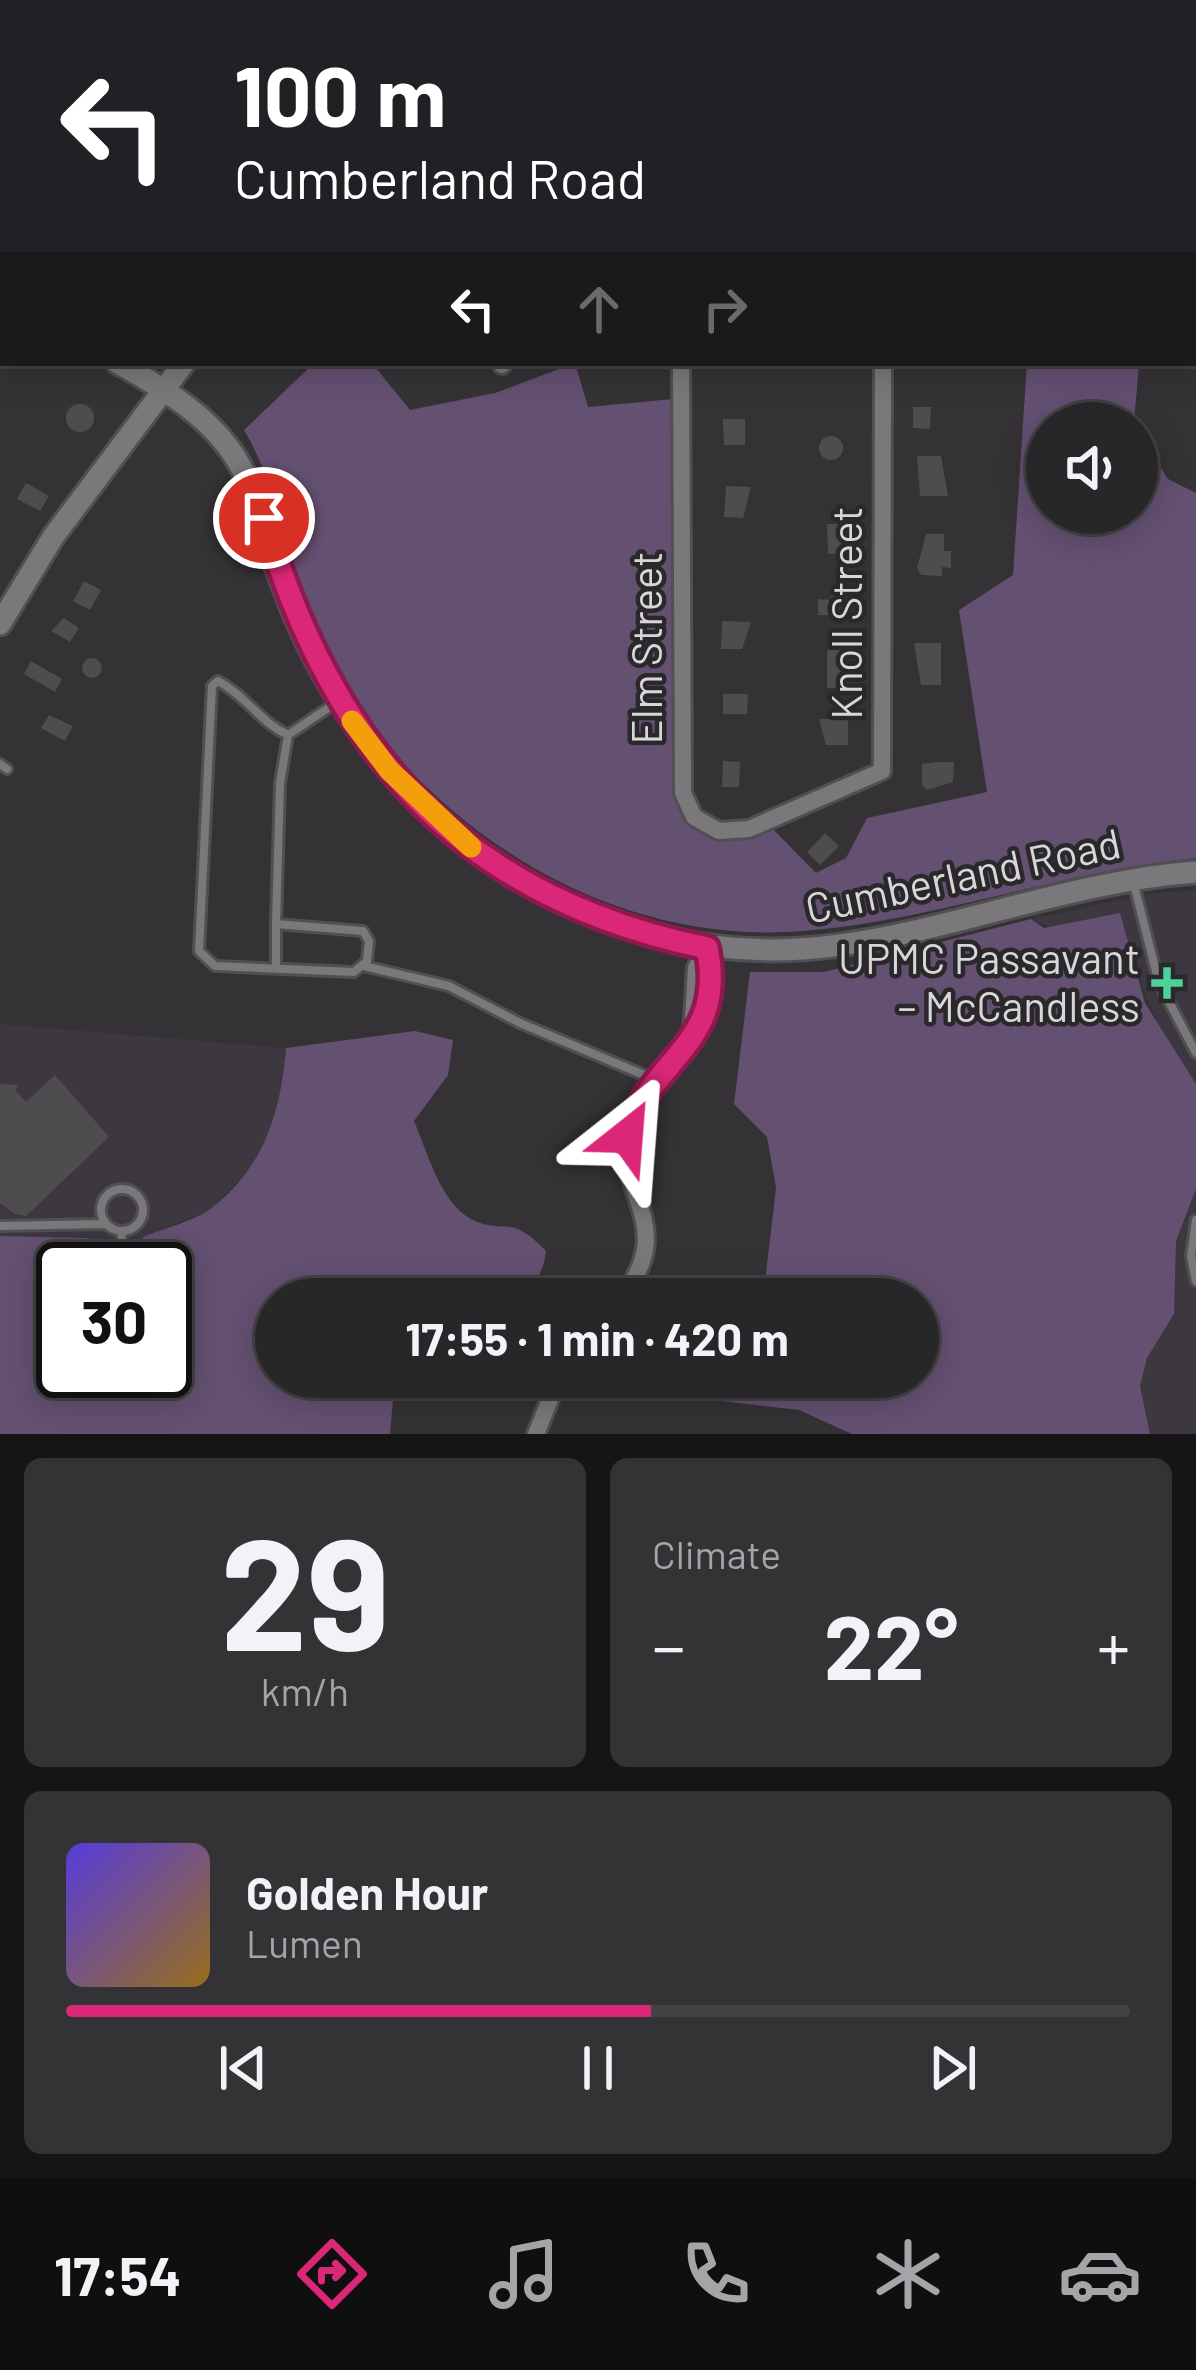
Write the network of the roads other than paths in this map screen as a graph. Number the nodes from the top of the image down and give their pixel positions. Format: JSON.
{"nodes":[{"id":1,"x":124,"y":366,"type":"edge"},
{"id":2,"x":182,"y":366,"type":"edge"},
{"id":3,"x":681,"y":366,"type":"edge"},
{"id":4,"x":883,"y":366,"type":"edge"},
{"id":5,"x":165,"y":388,"type":"junction"},
{"id":6,"x":0,"y":624,"type":"edge"},
{"id":7,"x":338,"y":701,"type":"junction"},
{"id":8,"x":288,"y":735,"type":"junction"},
{"id":9,"x":799,"y":808,"type":"joint"},
{"id":10,"x":1196,"y":872,"type":"edge"},
{"id":11,"x":1132,"y":879,"type":"junction"},
{"id":12,"x":276,"y":924,"type":"junction"},
{"id":13,"x":707,"y":948,"type":"junction"},
{"id":14,"x":364,"y":966,"type":"junction"},
{"id":15,"x":276,"y":968,"type":"junction"},
{"id":16,"x":1196,"y":1053,"type":"edge"},
{"id":17,"x":657,"y":1081,"type":"junction"},
{"id":18,"x":1196,"y":1220,"type":"edge"},
{"id":19,"x":106,"y":1224,"type":"junction"},
{"id":20,"x":0,"y":1226,"type":"edge"},
{"id":21,"x":122,"y":1231,"type":"junction"},
{"id":22,"x":121,"y":1242,"type":"edge"},
{"id":23,"x":634,"y":1278,"type":"edge"},
{"id":24,"x":1196,"y":1281,"type":"edge"},
{"id":25,"x":551,"y":1398,"type":"edge"},
{"id":26,"x":536,"y":1434,"type":"edge"}],
"edges":[{"from":1,"to":5,"type":"street","name":"Cumberland Road"},
{"from":2,"to":5,"type":"street"},
{"from":3,"to":9,"type":"street","name":"Elm Street"},
{"from":4,"to":9,"type":"street","name":"Knoll Street"},
{"from":5,"to":6,"type":"street"},
{"from":5,"to":7,"type":"street","name":"Cumberland Road"},
{"from":7,"to":8,"type":"lane"},
{"from":7,"to":13,"type":"street","name":"Cumberland Road"},
{"from":8,"to":12,"type":"lane"},
{"from":8,"to":15,"type":"lane"},
{"from":10,"to":11,"type":"street","name":"Cumberland Road"},
{"from":11,"to":13,"type":"street","name":"Cumberland Road"},
{"from":11,"to":16,"type":"lane"},
{"from":12,"to":14,"type":"lane"},
{"from":12,"to":15,"type":"lane"},
{"from":13,"to":17,"type":"street"},
{"from":14,"to":15,"type":"lane"},
{"from":14,"to":17,"type":"lane"},
{"from":17,"to":23,"type":"street"},
{"from":18,"to":24,"type":"lane"},
{"from":19,"to":20,"type":"lane"},
{"from":19,"to":21,"type":"lane"},
{"from":19,"to":21,"type":"lane"},
{"from":21,"to":22,"type":"lane"},
{"from":25,"to":26,"type":"street"}]}
